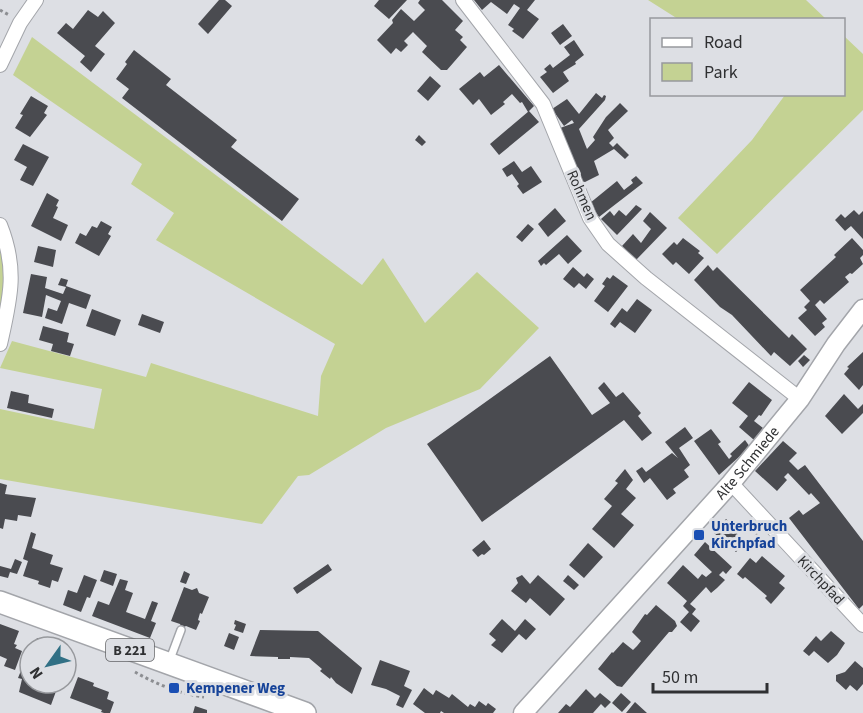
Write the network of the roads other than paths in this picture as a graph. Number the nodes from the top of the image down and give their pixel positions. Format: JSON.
{"nodes":[{"id":1,"x":36,"y":0,"type":"edge"},
{"id":2,"x":463,"y":0,"type":"edge"},
{"id":3,"x":0,"y":64,"type":"edge"},
{"id":4,"x":0,"y":225,"type":"edge"},
{"id":5,"x":863,"y":309,"type":"edge"},
{"id":6,"x":0,"y":344,"type":"edge"},
{"id":7,"x":800,"y":399,"type":"junction"},
{"id":8,"x":731,"y":483,"type":"junction"},
{"id":9,"x":0,"y":602,"type":"edge"},
{"id":10,"x":863,"y":625,"type":"edge"},
{"id":11,"x":181,"y":630,"type":"dead end"},
{"id":12,"x":168,"y":664,"type":"junction"},
{"id":13,"x":305,"y":713,"type":"edge"},
{"id":14,"x":523,"y":713,"type":"edge"}],
"edges":[{"from":1,"to":3,"type":"street"},
{"from":2,"to":7,"type":"street","name":"Rohmen"},
{"from":4,"to":6,"type":"street"},
{"from":5,"to":7,"type":"street","name":"Alte Schmiede"},
{"from":7,"to":8,"type":"street","name":"Alte Schmiede"},
{"from":8,"to":10,"type":"street","name":"Kirchpfad"},
{"from":8,"to":14,"type":"street","name":"Alte Schmiede"},
{"from":9,"to":12,"type":"main road","number":"B 221"},
{"from":11,"to":12,"type":"lane"},
{"from":12,"to":13,"type":"main road","number":"B 221"}]}
